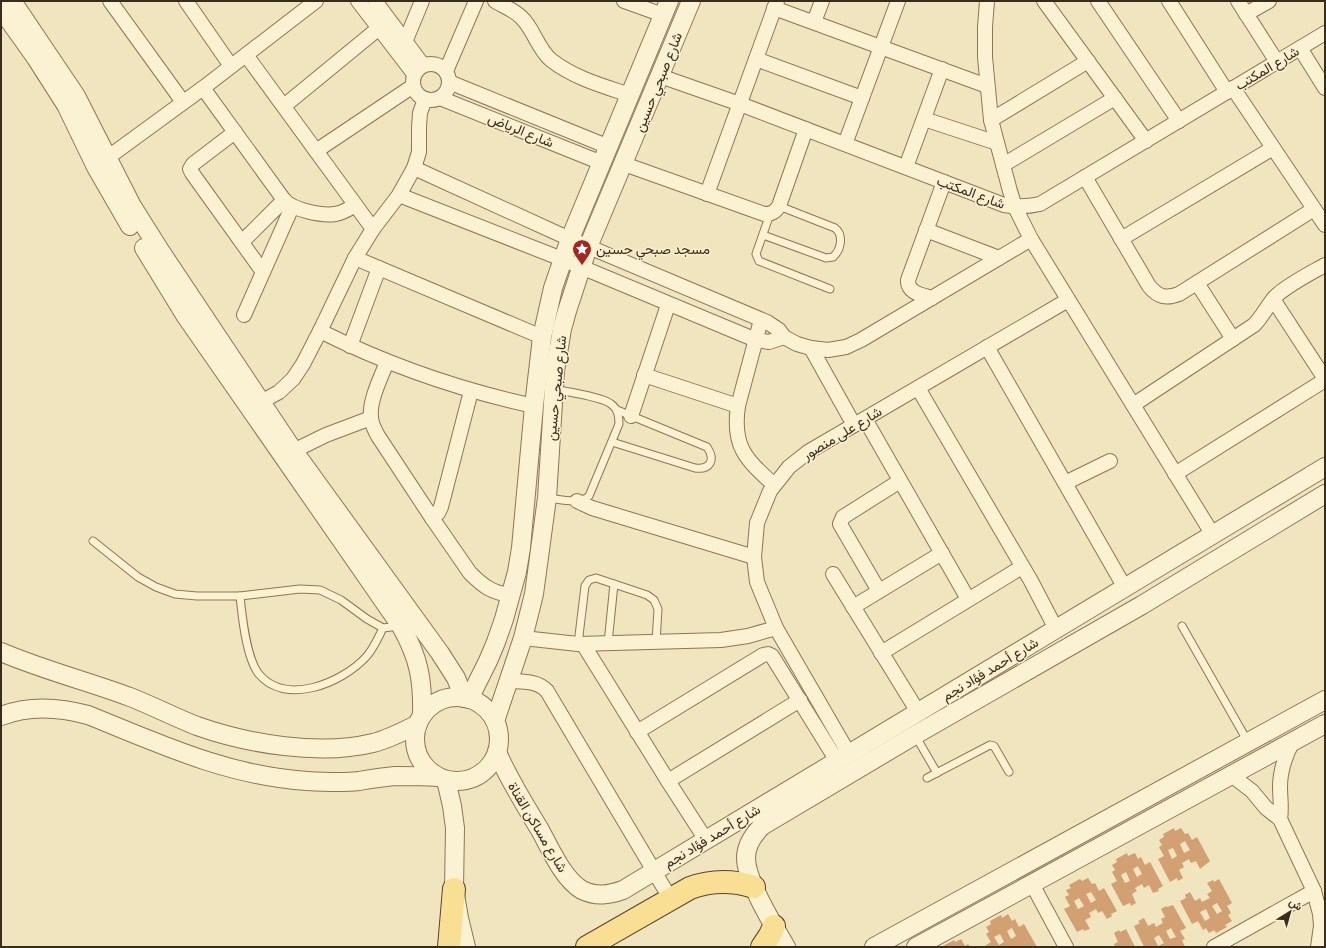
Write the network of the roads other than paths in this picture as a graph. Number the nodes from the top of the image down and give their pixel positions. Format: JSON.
{"nodes":[{"id":1,"x":12,"y":1,"type":"edge"},
{"id":2,"x":110,"y":1,"type":"edge"},
{"id":3,"x":186,"y":1,"type":"edge"},
{"id":4,"x":316,"y":1,"type":"edge"},
{"id":5,"x":358,"y":1,"type":"edge"},
{"id":6,"x":374,"y":1,"type":"edge"},
{"id":7,"x":422,"y":1,"type":"edge"},
{"id":8,"x":476,"y":1,"type":"edge"},
{"id":9,"x":495,"y":1,"type":"edge"},
{"id":10,"x":624,"y":1,"type":"edge"},
{"id":11,"x":691,"y":1,"type":"edge"},
{"id":12,"x":822,"y":1,"type":"edge"},
{"id":13,"x":898,"y":1,"type":"edge"},
{"id":14,"x":987,"y":1,"type":"edge"},
{"id":15,"x":1044,"y":1,"type":"edge"},
{"id":16,"x":1098,"y":1,"type":"edge"},
{"id":17,"x":1169,"y":1,"type":"edge"},
{"id":18,"x":1238,"y":1,"type":"edge"},
{"id":19,"x":1270,"y":1,"type":"edge"},
{"id":20,"x":775,"y":4,"type":"edge"},
{"id":21,"x":301,"y":5,"type":"edge"},
{"id":22,"x":666,"y":8,"type":"edge"},
{"id":23,"x":1,"y":9,"type":"edge"},
{"id":24,"x":1246,"y":14,"type":"junction"},
{"id":25,"x":814,"y":22,"type":"junction"},
{"id":26,"x":379,"y":28,"type":"junction"},
{"id":27,"x":1325,"y":33,"type":"edge"},
{"id":28,"x":406,"y":42,"type":"junction"},
{"id":29,"x":881,"y":47,"type":"junction"},
{"id":30,"x":1300,"y":48,"type":"junction"},
{"id":31,"x":246,"y":55,"type":"junction"},
{"id":32,"x":756,"y":59,"type":"junction"},
{"id":33,"x":1088,"y":61,"type":"junction"},
{"id":34,"x":1277,"y":62,"type":"junction"},
{"id":35,"x":231,"y":66,"type":"junction"},
{"id":36,"x":942,"y":69,"type":"junction"},
{"id":37,"x":417,"y":75,"type":"junction"},
{"id":38,"x":448,"y":76,"type":"junction"},
{"id":39,"x":660,"y":76,"type":"junction"},
{"id":40,"x":988,"y":86,"type":"junction"},
{"id":41,"x":203,"y":88,"type":"junction"},
{"id":42,"x":1325,"y":88,"type":"edge"},
{"id":43,"x":1230,"y":90,"type":"junction"},
{"id":44,"x":630,"y":95,"type":"junction"},
{"id":45,"x":440,"y":98,"type":"junction"},
{"id":46,"x":862,"y":98,"type":"junction"},
{"id":47,"x":1115,"y":98,"type":"junction"},
{"id":48,"x":425,"y":99,"type":"junction"},
{"id":49,"x":183,"y":102,"type":"junction"},
{"id":50,"x":740,"y":104,"type":"junction"},
{"id":51,"x":284,"y":106,"type":"junction"},
{"id":52,"x":924,"y":119,"type":"junction"},
{"id":53,"x":991,"y":120,"type":"junction"},
{"id":54,"x":1179,"y":121,"type":"junction"},
{"id":55,"x":806,"y":129,"type":"junction"},
{"id":56,"x":235,"y":132,"type":"junction"},
{"id":57,"x":1146,"y":141,"type":"junction"},
{"id":58,"x":997,"y":143,"type":"junction"},
{"id":59,"x":845,"y":144,"type":"junction"},
{"id":60,"x":1273,"y":148,"type":"junction"},
{"id":61,"x":316,"y":151,"type":"junction"},
{"id":62,"x":605,"y":155,"type":"junction"},
{"id":63,"x":102,"y":163,"type":"junction"},
{"id":64,"x":624,"y":164,"type":"junction"},
{"id":65,"x":1003,"y":165,"type":"junction"},
{"id":66,"x":906,"y":167,"type":"junction"},
{"id":67,"x":414,"y":168,"type":"junction"},
{"id":68,"x":1084,"y":177,"type":"junction"},
{"id":69,"x":944,"y":182,"type":"junction"},
{"id":70,"x":708,"y":194,"type":"junction"},
{"id":71,"x":399,"y":195,"type":"junction"},
{"id":72,"x":288,"y":203,"type":"junction"},
{"id":73,"x":355,"y":205,"type":"junction"},
{"id":74,"x":1015,"y":207,"type":"junction"},
{"id":75,"x":1314,"y":209,"type":"junction"},
{"id":76,"x":775,"y":210,"type":"junction"},
{"id":77,"x":1325,"y":225,"type":"edge"},
{"id":78,"x":373,"y":229,"type":"junction"},
{"id":79,"x":926,"y":230,"type":"junction"},
{"id":80,"x":763,"y":235,"type":"junction"},
{"id":81,"x":570,"y":239,"type":"junction"},
{"id":82,"x":1031,"y":239,"type":"junction"},
{"id":83,"x":1121,"y":239,"type":"junction"},
{"id":84,"x":242,"y":242,"type":"junction"},
{"id":85,"x":588,"y":247,"type":"junction"},
{"id":86,"x":355,"y":258,"type":"junction"},
{"id":87,"x":999,"y":258,"type":"junction"},
{"id":88,"x":562,"y":260,"type":"junction"},
{"id":89,"x":1325,"y":264,"type":"edge"},
{"id":90,"x":379,"y":268,"type":"junction"},
{"id":91,"x":580,"y":268,"type":"junction"},
{"id":92,"x":263,"y":272,"type":"junction"},
{"id":93,"x":1197,"y":283,"type":"junction"},
{"id":94,"x":830,"y":289,"type":"dead end"},
{"id":95,"x":932,"y":298,"type":"junction"},
{"id":96,"x":1068,"y":300,"type":"junction"},
{"id":97,"x":1273,"y":300,"type":"junction"},
{"id":98,"x":668,"y":305,"type":"junction"},
{"id":99,"x":244,"y":315,"type":"dead end"},
{"id":100,"x":761,"y":320,"type":"junction"},
{"id":101,"x":320,"y":331,"type":"junction"},
{"id":102,"x":542,"y":337,"type":"junction"},
{"id":103,"x":784,"y":337,"type":"junction"},
{"id":104,"x":1233,"y":339,"type":"junction"},
{"id":105,"x":756,"y":340,"type":"junction"},
{"id":106,"x":350,"y":346,"type":"junction"},
{"id":107,"x":987,"y":347,"type":"junction"},
{"id":108,"x":811,"y":348,"type":"junction"},
{"id":109,"x":387,"y":362,"type":"junction"},
{"id":110,"x":644,"y":375,"type":"junction"},
{"id":111,"x":1325,"y":380,"type":"edge"},
{"id":112,"x":918,"y":388,"type":"junction"},
{"id":113,"x":554,"y":389,"type":"junction"},
{"id":114,"x":471,"y":391,"type":"junction"},
{"id":115,"x":254,"y":403,"type":"junction"},
{"id":116,"x":1133,"y":405,"type":"junction"},
{"id":117,"x":534,"y":406,"type":"junction"},
{"id":118,"x":738,"y":406,"type":"junction"},
{"id":119,"x":617,"y":410,"type":"junction"},
{"id":120,"x":631,"y":416,"type":"junction"},
{"id":121,"x":371,"y":418,"type":"junction"},
{"id":122,"x":860,"y":422,"type":"junction"},
{"id":123,"x":612,"y":442,"type":"junction"},
{"id":124,"x":288,"y":453,"type":"junction"},
{"id":125,"x":1110,"y":461,"type":"dead end"},
{"id":126,"x":1325,"y":467,"type":"edge"},
{"id":127,"x":1175,"y":474,"type":"junction"},
{"id":128,"x":900,"y":481,"type":"junction"},
{"id":129,"x":1065,"y":483,"type":"junction"},
{"id":130,"x":774,"y":485,"type":"junction"},
{"id":131,"x":1325,"y":494,"type":"edge"},
{"id":132,"x":546,"y":498,"type":"junction"},
{"id":133,"x":578,"y":501,"type":"junction"},
{"id":134,"x":432,"y":518,"type":"junction"},
{"id":135,"x":1213,"y":535,"type":"junction"},
{"id":136,"x":93,"y":541,"type":"dead end"},
{"id":137,"x":942,"y":553,"type":"junction"},
{"id":138,"x":754,"y":557,"type":"junction"},
{"id":139,"x":1022,"y":567,"type":"junction"},
{"id":140,"x":833,"y":574,"type":"dead end"},
{"id":141,"x":614,"y":584,"type":"junction"},
{"id":142,"x":1125,"y":588,"type":"junction"},
{"id":143,"x":879,"y":591,"type":"junction"},
{"id":144,"x":240,"y":596,"type":"junction"},
{"id":145,"x":511,"y":596,"type":"junction"},
{"id":146,"x":968,"y":600,"type":"junction"},
{"id":147,"x":853,"y":607,"type":"junction"},
{"id":148,"x":401,"y":626,"type":"junction"},
{"id":149,"x":1182,"y":626,"type":"dead end"},
{"id":150,"x":383,"y":628,"type":"junction"},
{"id":151,"x":776,"y":628,"type":"junction"},
{"id":152,"x":1056,"y":629,"type":"junction"},
{"id":153,"x":523,"y":638,"type":"junction"},
{"id":154,"x":656,"y":642,"type":"junction"},
{"id":155,"x":608,"y":643,"type":"junction"},
{"id":156,"x":581,"y":644,"type":"junction"},
{"id":157,"x":1,"y":652,"type":"edge"},
{"id":158,"x":881,"y":653,"type":"junction"},
{"id":159,"x":508,"y":681,"type":"junction"},
{"id":160,"x":466,"y":698,"type":"junction"},
{"id":161,"x":800,"y":700,"type":"junction"},
{"id":162,"x":1325,"y":700,"type":"edge"},
{"id":163,"x":1305,"y":711,"type":"junction"},
{"id":164,"x":918,"y":712,"type":"junction"},
{"id":165,"x":1,"y":716,"type":"edge"},
{"id":166,"x":420,"y":720,"type":"junction"},
{"id":167,"x":495,"y":721,"type":"junction"},
{"id":168,"x":1320,"y":727,"type":"edge"},
{"id":169,"x":638,"y":732,"type":"junction"},
{"id":170,"x":915,"y":735,"type":"junction"},
{"id":171,"x":1293,"y":741,"type":"junction"},
{"id":172,"x":1248,"y":742,"type":"junction"},
{"id":173,"x":497,"y":752,"type":"junction"},
{"id":174,"x":843,"y":758,"type":"junction"},
{"id":175,"x":1009,"y":772,"type":"dead end"},
{"id":176,"x":937,"y":773,"type":"junction"},
{"id":177,"x":1231,"y":775,"type":"junction"},
{"id":178,"x":442,"y":778,"type":"junction"},
{"id":179,"x":927,"y":778,"type":"dead end"},
{"id":180,"x":668,"y":781,"type":"junction"},
{"id":181,"x":1280,"y":819,"type":"junction"},
{"id":182,"x":706,"y":840,"type":"junction"},
{"id":183,"x":654,"y":871,"type":"junction"},
{"id":184,"x":1032,"y":884,"type":"junction"},
{"id":185,"x":754,"y":887,"type":"junction"},
{"id":186,"x":454,"y":889,"type":"junction"},
{"id":187,"x":1314,"y":891,"type":"junction"},
{"id":188,"x":670,"y":898,"type":"junction"},
{"id":189,"x":774,"y":926,"type":"junction"},
{"id":190,"x":449,"y":947,"type":"edge"},
{"id":191,"x":466,"y":947,"type":"edge"},
{"id":192,"x":588,"y":947,"type":"edge"},
{"id":193,"x":762,"y":947,"type":"edge"},
{"id":194,"x":786,"y":947,"type":"edge"},
{"id":195,"x":874,"y":947,"type":"edge"},
{"id":196,"x":916,"y":947,"type":"edge"},
{"id":197,"x":1066,"y":947,"type":"edge"},
{"id":198,"x":1214,"y":947,"type":"edge"},
{"id":199,"x":1318,"y":947,"type":"edge"}],
"edges":[{"from":1,"to":63,"type":"street"},
{"from":2,"to":49,"type":"street"},
{"from":3,"to":35,"type":"street"},
{"from":4,"to":21,"type":"street"},
{"from":5,"to":26,"type":"street"},
{"from":6,"to":28,"type":"street"},
{"from":7,"to":28,"type":"street"},
{"from":8,"to":38,"type":"street"},
{"from":9,"to":44,"type":"street"},
{"from":10,"to":22,"type":"street"},
{"from":11,"to":39,"type":"street","name":"شارع صبحي حسين"},
{"from":12,"to":25,"type":"street"},
{"from":13,"to":29,"type":"street"},
{"from":14,"to":40,"type":"street"},
{"from":15,"to":33,"type":"street"},
{"from":16,"to":54,"type":"street"},
{"from":17,"to":43,"type":"street"},
{"from":18,"to":24,"type":"street"},
{"from":19,"to":24,"type":"street"},
{"from":20,"to":25,"type":"street"},
{"from":20,"to":32,"type":"street"},
{"from":21,"to":31,"type":"street"},
{"from":22,"to":44,"type":"street","name":"شارع صبحي حسين"},
{"from":23,"to":63,"type":"street"},
{"from":24,"to":34,"type":"street"},
{"from":25,"to":29,"type":"street"},
{"from":26,"to":37,"type":"street"},
{"from":26,"to":51,"type":"street"},
{"from":27,"to":30,"type":"street","name":"شارع المكتب"},
{"from":28,"to":37,"type":"street"},
{"from":29,"to":36,"type":"street"},
{"from":29,"to":46,"type":"street"},
{"from":30,"to":34,"type":"street","name":"شارع المكتب"},
{"from":30,"to":42,"type":"street"},
{"from":31,"to":35,"type":"street"},
{"from":31,"to":51,"type":"street"},
{"from":32,"to":46,"type":"street"},
{"from":32,"to":50,"type":"street"},
{"from":33,"to":47,"type":"street"},
{"from":33,"to":53,"type":"street"},
{"from":34,"to":43,"type":"street","name":"شارع المكتب"},
{"from":35,"to":41,"type":"street"},
{"from":36,"to":40,"type":"street"},
{"from":36,"to":52,"type":"street"},
{"from":37,"to":38,"type":"street"},
{"from":37,"to":48,"type":"street"},
{"from":37,"to":61,"type":"street"},
{"from":38,"to":45,"type":"street"},
{"from":38,"to":62,"type":"street","name":"شارع الرياض"},
{"from":39,"to":50,"type":"street","name":"شارع المكتب"},
{"from":39,"to":64,"type":"street","name":"شارع صبحي حسين"},
{"from":40,"to":53,"type":"street"},
{"from":41,"to":49,"type":"street"},
{"from":41,"to":56,"type":"street"},
{"from":43,"to":54,"type":"street","name":"شارع المكتب"},
{"from":43,"to":60,"type":"street"},
{"from":44,"to":62,"type":"street","name":"شارع صبحي حسين"},
{"from":45,"to":48,"type":"street"},
{"from":45,"to":62,"type":"street","name":"شارع الرياض"},
{"from":46,"to":59,"type":"street"},
{"from":47,"to":57,"type":"street"},
{"from":47,"to":65,"type":"street"},
{"from":48,"to":67,"type":"street"},
{"from":49,"to":63,"type":"street"},
{"from":50,"to":55,"type":"street","name":"شارع المكتب"},
{"from":50,"to":70,"type":"street"},
{"from":51,"to":61,"type":"street"},
{"from":52,"to":58,"type":"street"},
{"from":52,"to":66,"type":"street"},
{"from":53,"to":58,"type":"street"},
{"from":54,"to":57,"type":"street","name":"شارع المكتب"},
{"from":55,"to":59,"type":"street","name":"شارع المكتب"},
{"from":55,"to":76,"type":"street"},
{"from":56,"to":72,"type":"street"},
{"from":56,"to":84,"type":"street"},
{"from":57,"to":68,"type":"street","name":"شارع المكتب"},
{"from":58,"to":65,"type":"street"},
{"from":59,"to":66,"type":"street","name":"شارع المكتب"},
{"from":60,"to":75,"type":"street"},
{"from":60,"to":83,"type":"street"},
{"from":61,"to":73,"type":"street"},
{"from":62,"to":81,"type":"street","name":"شارع صبحي حسين"},
{"from":63,"to":115,"type":"street"},
{"from":64,"to":70,"type":"street"},
{"from":64,"to":85,"type":"street","name":"شارع صبحي حسين"},
{"from":65,"to":74,"type":"street"},
{"from":66,"to":69,"type":"street","name":"شارع المكتب"},
{"from":67,"to":71,"type":"street"},
{"from":67,"to":81,"type":"street"},
{"from":68,"to":74,"type":"street","name":"شارع المكتب"},
{"from":68,"to":83,"type":"street"},
{"from":69,"to":74,"type":"street","name":"شارع المكتب"},
{"from":69,"to":79,"type":"street"},
{"from":70,"to":76,"type":"street"},
{"from":71,"to":78,"type":"street"},
{"from":71,"to":88,"type":"street"},
{"from":72,"to":73,"type":"street"},
{"from":72,"to":84,"type":"street"},
{"from":72,"to":92,"type":"street"},
{"from":73,"to":78,"type":"street"},
{"from":74,"to":82,"type":"street"},
{"from":75,"to":77,"type":"street"},
{"from":75,"to":93,"type":"street"},
{"from":76,"to":80,"type":"lane"},
{"from":76,"to":80,"type":"lane"},
{"from":78,"to":86,"type":"street"},
{"from":79,"to":87,"type":"street"},
{"from":79,"to":95,"type":"street"},
{"from":80,"to":94,"type":"lane"},
{"from":81,"to":85,"type":"street"},
{"from":81,"to":88,"type":"street","name":"شارع صبحي حسين"},
{"from":82,"to":87,"type":"street"},
{"from":82,"to":96,"type":"street"},
{"from":83,"to":93,"type":"street"},
{"from":84,"to":92,"type":"street"},
{"from":85,"to":91,"type":"street","name":"شارع صبحي حسين"},
{"from":85,"to":100,"type":"street"},
{"from":86,"to":90,"type":"street"},
{"from":86,"to":101,"type":"street"},
{"from":87,"to":95,"type":"street"},
{"from":88,"to":91,"type":"street"},
{"from":88,"to":102,"type":"street","name":"شارع صبحي حسين"},
{"from":89,"to":97,"type":"street"},
{"from":90,"to":102,"type":"street"},
{"from":90,"to":106,"type":"street"},
{"from":91,"to":98,"type":"street"},
{"from":91,"to":113,"type":"street","name":"شارع صبحي حسين"},
{"from":92,"to":99,"type":"street"},
{"from":93,"to":104,"type":"street"},
{"from":95,"to":108,"type":"street"},
{"from":96,"to":107,"type":"street","name":"شارع على منصور"},
{"from":96,"to":116,"type":"street"},
{"from":97,"to":104,"type":"street"},
{"from":97,"to":111,"type":"street"},
{"from":98,"to":105,"type":"street"},
{"from":98,"to":110,"type":"street"},
{"from":100,"to":103,"type":"street"},
{"from":100,"to":105,"type":"street"},
{"from":101,"to":106,"type":"street"},
{"from":101,"to":115,"type":"street"},
{"from":102,"to":117,"type":"street","name":"شارع صبحي حسين"},
{"from":103,"to":105,"type":"street"},
{"from":103,"to":108,"type":"street"},
{"from":104,"to":116,"type":"street"},
{"from":105,"to":118,"type":"street"},
{"from":106,"to":109,"type":"street"},
{"from":107,"to":112,"type":"street","name":"شارع على منصور"},
{"from":107,"to":129,"type":"street"},
{"from":108,"to":122,"type":"street"},
{"from":109,"to":114,"type":"street"},
{"from":109,"to":121,"type":"street"},
{"from":110,"to":118,"type":"street"},
{"from":110,"to":120,"type":"street"},
{"from":111,"to":127,"type":"street"},
{"from":112,"to":122,"type":"street","name":"شارع على منصور"},
{"from":112,"to":139,"type":"street"},
{"from":113,"to":119,"type":"lane"},
{"from":113,"to":132,"type":"street","name":"شارع صبحي حسين"},
{"from":114,"to":117,"type":"street"},
{"from":114,"to":134,"type":"street"},
{"from":115,"to":124,"type":"street"},
{"from":116,"to":127,"type":"street"},
{"from":117,"to":145,"type":"street","name":"شارع صبحي حسين"},
{"from":118,"to":130,"type":"street"},
{"from":119,"to":120,"type":"lane"},
{"from":119,"to":123,"type":"lane"},
{"from":120,"to":123,"type":"lane"},
{"from":121,"to":124,"type":"street"},
{"from":121,"to":134,"type":"street"},
{"from":122,"to":128,"type":"street"},
{"from":122,"to":130,"type":"street","name":"شارع على منصور"},
{"from":123,"to":133,"type":"lane"},
{"from":124,"to":148,"type":"street"},
{"from":124,"to":160,"type":"street"},
{"from":125,"to":129,"type":"street"},
{"from":126,"to":135,"type":"street","name":"شارع أحمد فؤاد نجم"},
{"from":127,"to":135,"type":"street"},
{"from":128,"to":137,"type":"street"},
{"from":128,"to":143,"type":"street"},
{"from":129,"to":142,"type":"street"},
{"from":130,"to":138,"type":"street","name":"شارع على منصور"},
{"from":131,"to":170,"type":"street","name":"شارع أحمد فؤاد نجم"},
{"from":132,"to":133,"type":"lane"},
{"from":132,"to":153,"type":"street","name":"شارع صبحي حسين"},
{"from":133,"to":138,"type":"street"},
{"from":134,"to":145,"type":"street"},
{"from":135,"to":142,"type":"street","name":"شارع أحمد فؤاد نجم"},
{"from":136,"to":144,"type":"lane"},
{"from":137,"to":143,"type":"street"},
{"from":137,"to":146,"type":"street"},
{"from":138,"to":151,"type":"street","name":"شارع على منصور"},
{"from":139,"to":146,"type":"street"},
{"from":139,"to":152,"type":"street"},
{"from":140,"to":147,"type":"street"},
{"from":141,"to":154,"type":"lane"},
{"from":141,"to":155,"type":"lane"},
{"from":141,"to":156,"type":"lane"},
{"from":142,"to":152,"type":"street","name":"شارع أحمد فؤاد نجم"},
{"from":143,"to":147,"type":"street"},
{"from":144,"to":150,"type":"lane"},
{"from":144,"to":150,"type":"lane"},
{"from":145,"to":160,"type":"street","name":"شارع صبحي حسين"},
{"from":146,"to":158,"type":"street"},
{"from":147,"to":158,"type":"street"},
{"from":148,"to":150,"type":"lane"},
{"from":148,"to":166,"type":"street"},
{"from":149,"to":172,"type":"lane"},
{"from":151,"to":154,"type":"street"},
{"from":151,"to":174,"type":"street","name":"شارع على منصور"},
{"from":152,"to":164,"type":"street","name":"شارع أحمد فؤاد نجم"},
{"from":153,"to":156,"type":"street"},
{"from":153,"to":159,"type":"street","name":"شارع صبحي حسين"},
{"from":154,"to":155,"type":"street"},
{"from":155,"to":156,"type":"street"},
{"from":156,"to":169,"type":"street"},
{"from":157,"to":166,"type":"street"},
{"from":158,"to":164,"type":"street"},
{"from":159,"to":167,"type":"street","name":"شارع صبحي حسين"},
{"from":159,"to":183,"type":"street"},
{"from":160,"to":166,"type":"street"},
{"from":160,"to":167,"type":"street"},
{"from":161,"to":169,"type":"street"},
{"from":161,"to":174,"type":"street"},
{"from":161,"to":180,"type":"street"},
{"from":162,"to":163,"type":"street"},
{"from":163,"to":168,"type":"street"},
{"from":163,"to":172,"type":"street"},
{"from":164,"to":174,"type":"street","name":"شارع أحمد فؤاد نجم"},
{"from":165,"to":178,"type":"street"},
{"from":166,"to":178,"type":"street"},
{"from":167,"to":173,"type":"street"},
{"from":168,"to":171,"type":"street"},
{"from":169,"to":180,"type":"street"},
{"from":170,"to":176,"type":"lane"},
{"from":170,"to":185,"type":"street","name":"شارع أحمد فؤاد نجم"},
{"from":171,"to":177,"type":"street"},
{"from":171,"to":181,"type":"street"},
{"from":172,"to":195,"type":"street"},
{"from":173,"to":178,"type":"street"},
{"from":173,"to":183,"type":"street","name":"شارع مساكن القناة"},
{"from":174,"to":182,"type":"street","name":"شارع أحمد فؤاد نجم"},
{"from":175,"to":176,"type":"lane"},
{"from":176,"to":179,"type":"lane"},
{"from":177,"to":181,"type":"street"},
{"from":177,"to":184,"type":"street"},
{"from":178,"to":186,"type":"street"},
{"from":180,"to":182,"type":"street"},
{"from":181,"to":187,"type":"street"},
{"from":182,"to":183,"type":"street","name":"شارع أحمد فؤاد نجم"},
{"from":183,"to":188,"type":"street"},
{"from":184,"to":196,"type":"street"},
{"from":184,"to":197,"type":"street"},
{"from":185,"to":188,"type":"main road"},
{"from":185,"to":189,"type":"street","name":"شارع أحمد فؤاد نجم"},
{"from":186,"to":190,"type":"main road"},
{"from":186,"to":191,"type":"street"},
{"from":187,"to":198,"type":"street"},
{"from":187,"to":199,"type":"street"},
{"from":188,"to":192,"type":"main road"},
{"from":189,"to":193,"type":"main road"},
{"from":189,"to":194,"type":"street","name":"شارع أحمد فؤاد نجم"}]}
